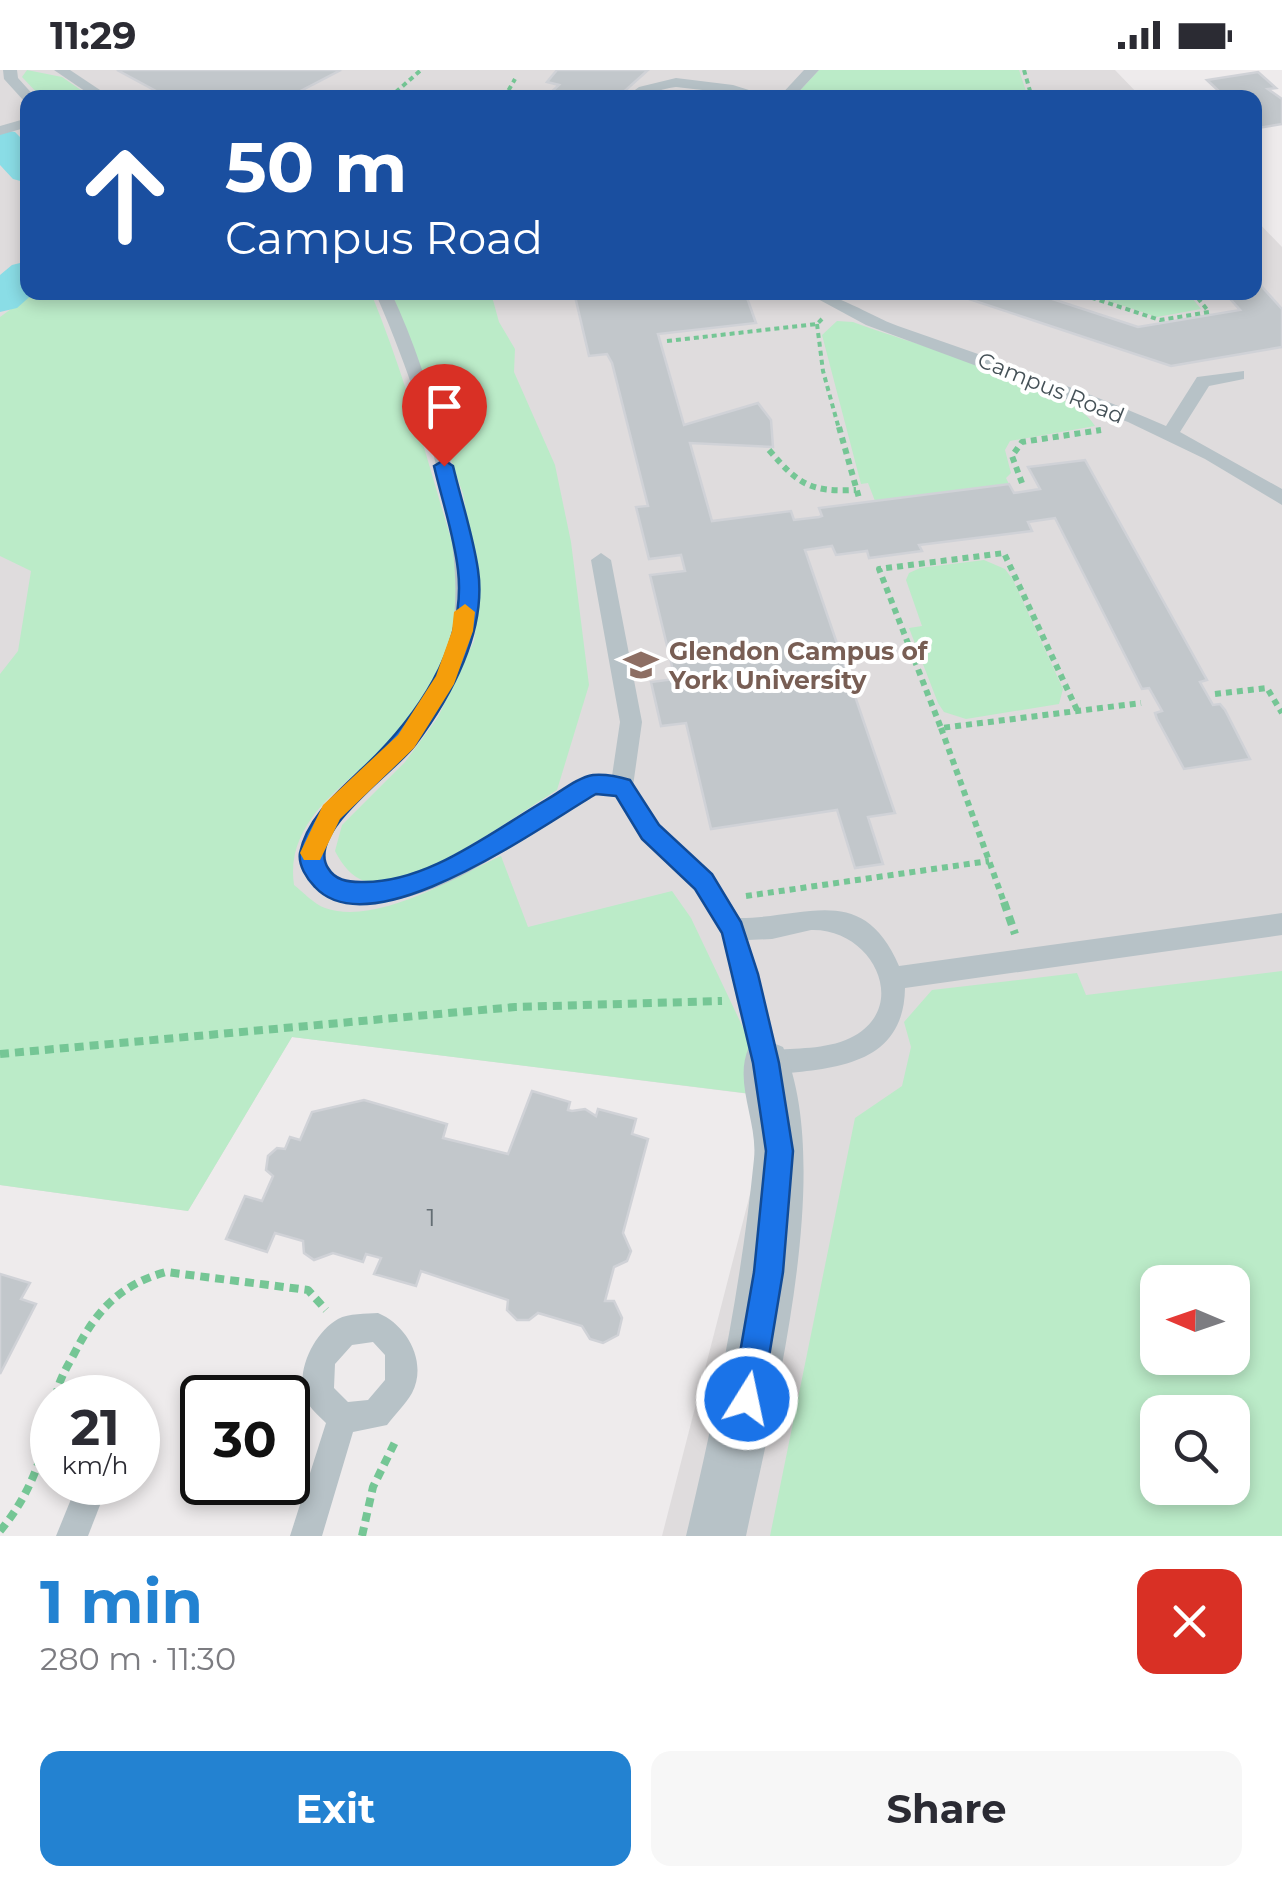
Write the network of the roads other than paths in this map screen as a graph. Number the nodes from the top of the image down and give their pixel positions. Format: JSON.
{"nodes":[{"id":1,"x":61,"y":70,"type":"edge"},
{"id":2,"x":812,"y":70,"type":"edge"},
{"id":3,"x":92,"y":90,"type":"edge"},
{"id":4,"x":640,"y":90,"type":"edge"},
{"id":5,"x":739,"y":90,"type":"edge"},
{"id":6,"x":793,"y":90,"type":"edge"},
{"id":7,"x":386,"y":300,"type":"edge"},
{"id":8,"x":825,"y":300,"type":"edge"},
{"id":9,"x":1238,"y":375,"type":"dead end"},
{"id":10,"x":1168,"y":436,"type":"junction"},
{"id":11,"x":1282,"y":498,"type":"edge"},
{"id":12,"x":601,"y":560,"type":"dead end"},
{"id":13,"x":622,"y":787,"type":"junction"},
{"id":14,"x":1282,"y":924,"type":"edge"},
{"id":15,"x":733,"y":929,"type":"junction"},
{"id":16,"x":893,"y":978,"type":"junction"},
{"id":17,"x":766,"y":1063,"type":"junction"},
{"id":18,"x":342,"y":1418,"type":"junction"},
{"id":19,"x":85,"y":1505,"type":"edge"},
{"id":20,"x":72,"y":1536,"type":"edge"},
{"id":21,"x":306,"y":1536,"type":"edge"},
{"id":22,"x":716,"y":1536,"type":"edge"}],
"edges":[{"from":1,"to":3,"type":"lane"},
{"from":2,"to":6,"type":"lane"},
{"from":4,"to":5,"type":"lane"},
{"from":7,"to":13,"type":"lane"},
{"from":8,"to":10,"type":"lane","name":"Campus Road"},
{"from":9,"to":10,"type":"lane"},
{"from":10,"to":11,"type":"lane","name":"Campus Road"},
{"from":12,"to":13,"type":"lane"},
{"from":13,"to":15,"type":"lane"},
{"from":14,"to":16,"type":"lane"},
{"from":15,"to":16,"type":"lane"},
{"from":15,"to":17,"type":"lane"},
{"from":16,"to":17,"type":"lane"},
{"from":17,"to":22,"type":"street"},
{"from":18,"to":18,"type":"lane"},
{"from":18,"to":21,"type":"lane"},
{"from":19,"to":20,"type":"lane"}]}
